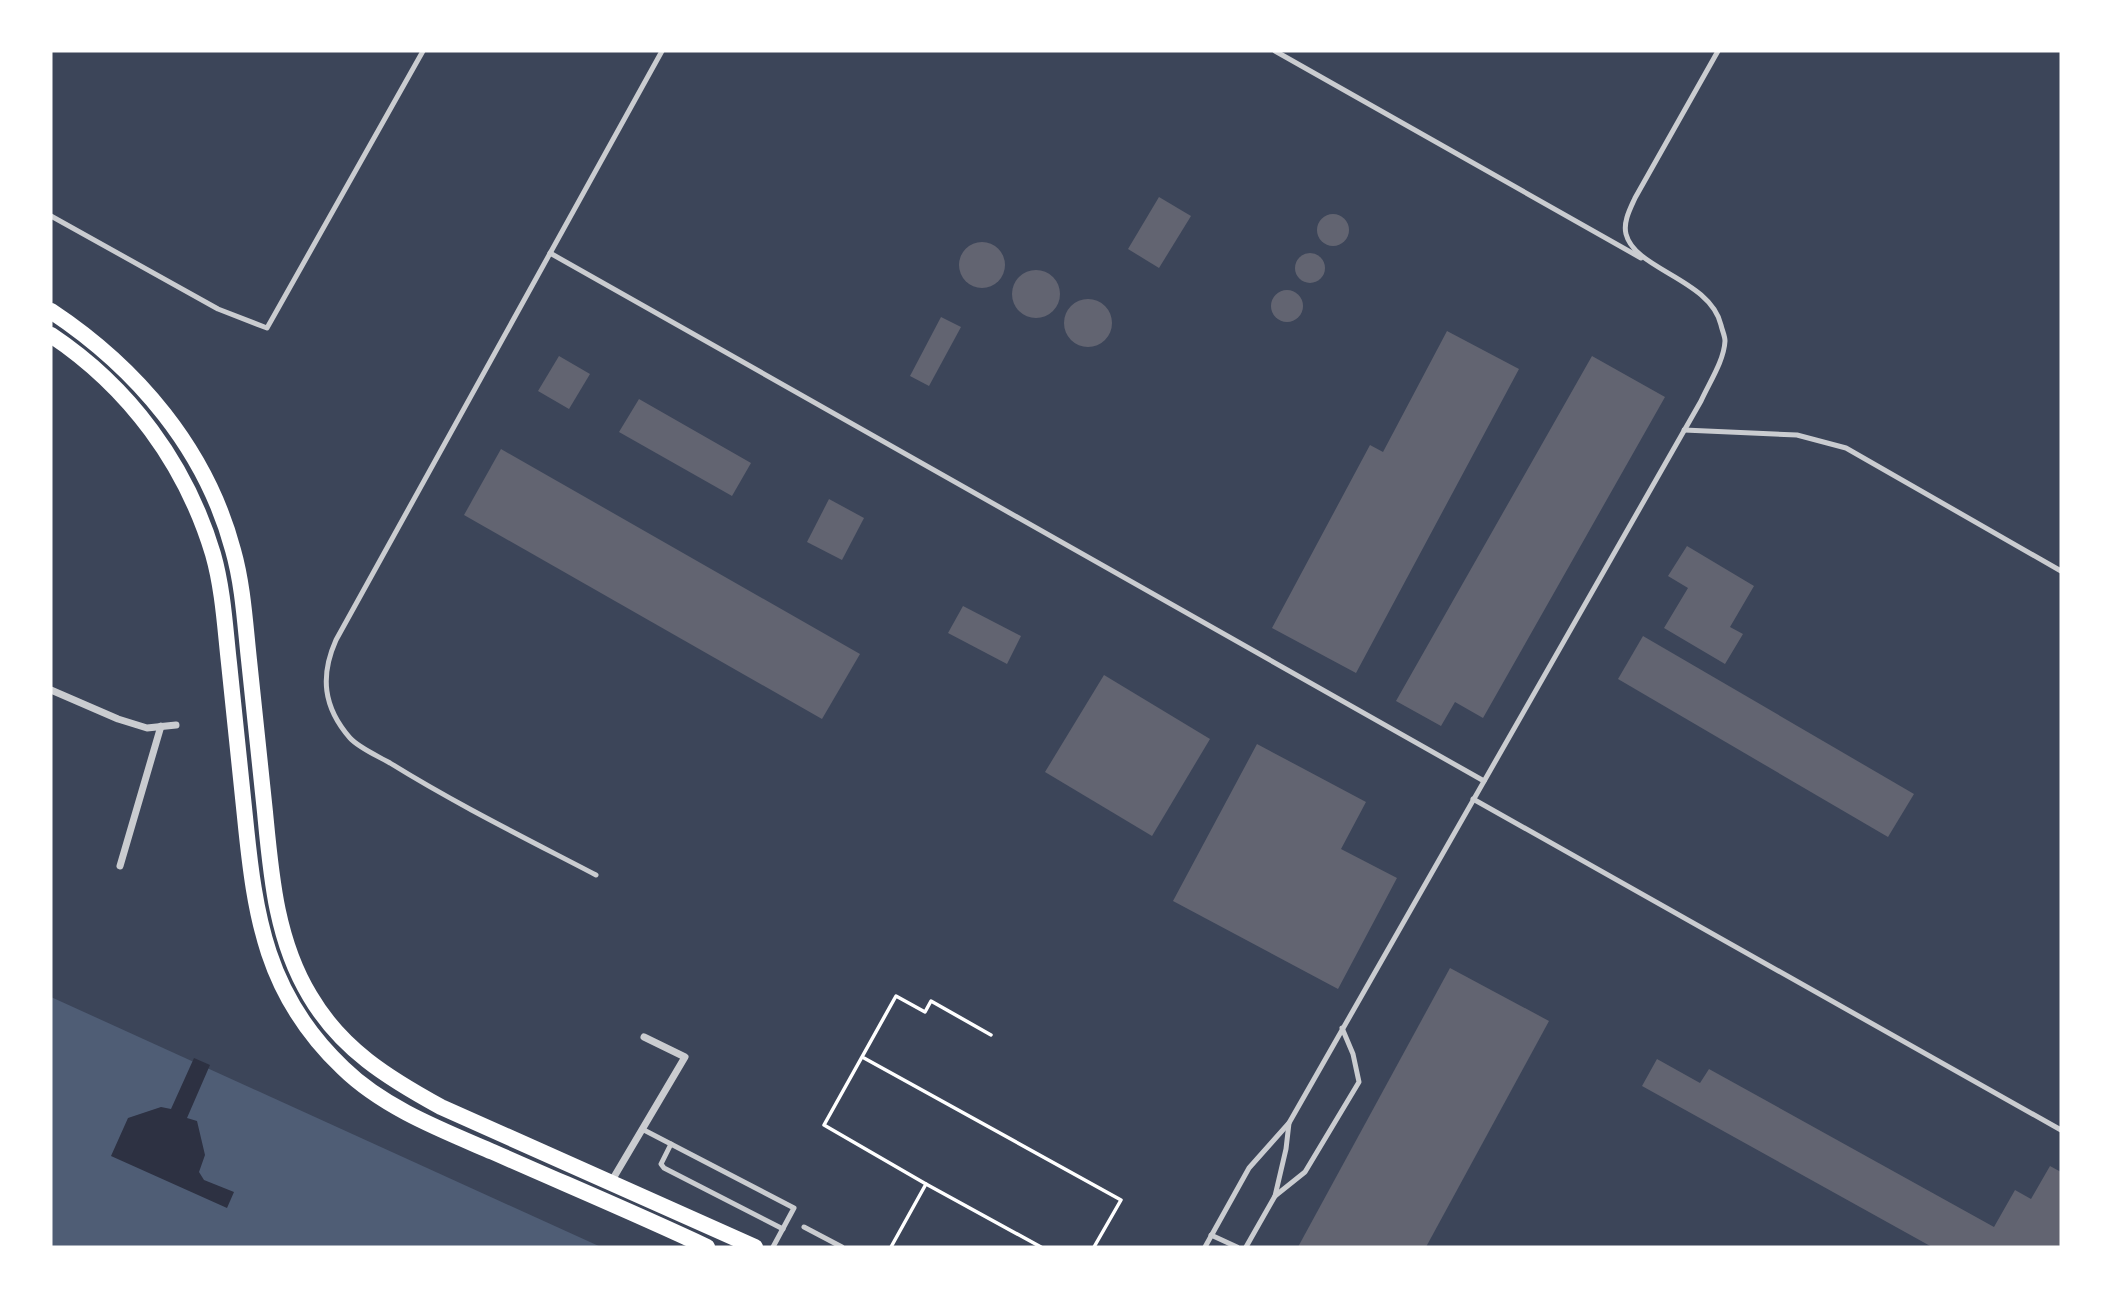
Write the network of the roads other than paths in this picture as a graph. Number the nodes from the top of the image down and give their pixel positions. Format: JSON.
{"nodes":[{"id":1,"x":423,"y":51,"type":"edge"},
{"id":2,"x":662,"y":51,"type":"edge"},
{"id":3,"x":1275,"y":51,"type":"edge"},
{"id":4,"x":1718,"y":51,"type":"edge"},
{"id":5,"x":51,"y":216,"type":"edge"},
{"id":6,"x":550,"y":253,"type":"junction"},
{"id":7,"x":1666,"y":272,"type":"junction"},
{"id":8,"x":51,"y":311,"type":"edge"},
{"id":9,"x":51,"y":335,"type":"edge"},
{"id":10,"x":1684,"y":430,"type":"junction"},
{"id":11,"x":2061,"y":571,"type":"edge"},
{"id":12,"x":51,"y":690,"type":"edge"},
{"id":13,"x":176,"y":725,"type":"dead end"},
{"id":14,"x":161,"y":726,"type":"junction"},
{"id":15,"x":1484,"y":780,"type":"junction"},
{"id":16,"x":1473,"y":799,"type":"junction"},
{"id":17,"x":120,"y":866,"type":"dead end"},
{"id":18,"x":596,"y":875,"type":"dead end"},
{"id":19,"x":1342,"y":1028,"type":"junction"},
{"id":20,"x":644,"y":1037,"type":"dead end"},
{"id":21,"x":1289,"y":1123,"type":"junction"},
{"id":22,"x":642,"y":1129,"type":"junction"},
{"id":23,"x":2061,"y":1130,"type":"edge"},
{"id":24,"x":670,"y":1144,"type":"junction"},
{"id":25,"x":611,"y":1182,"type":"junction"},
{"id":26,"x":1275,"y":1196,"type":"junction"},
{"id":27,"x":804,"y":1227,"type":"dead end"},
{"id":28,"x":783,"y":1229,"type":"junction"},
{"id":29,"x":1211,"y":1235,"type":"junction"},
{"id":30,"x":708,"y":1247,"type":"edge"},
{"id":31,"x":755,"y":1247,"type":"edge"},
{"id":32,"x":773,"y":1247,"type":"edge"},
{"id":33,"x":842,"y":1247,"type":"edge"},
{"id":34,"x":1205,"y":1247,"type":"edge"},
{"id":35,"x":1237,"y":1247,"type":"edge"},
{"id":36,"x":1246,"y":1247,"type":"edge"}],
"edges":[{"from":1,"to":5,"type":"lane"},
{"from":2,"to":6,"type":"lane"},
{"from":3,"to":7,"type":"lane"},
{"from":4,"to":7,"type":"lane"},
{"from":6,"to":15,"type":"lane"},
{"from":6,"to":18,"type":"lane"},
{"from":7,"to":10,"type":"lane"},
{"from":8,"to":25,"type":"main road"},
{"from":9,"to":30,"type":"main road"},
{"from":10,"to":11,"type":"lane"},
{"from":10,"to":15,"type":"lane"},
{"from":12,"to":14,"type":"street"},
{"from":13,"to":14,"type":"street"},
{"from":14,"to":17,"type":"street"},
{"from":15,"to":16,"type":"lane"},
{"from":16,"to":19,"type":"lane"},
{"from":16,"to":23,"type":"lane"},
{"from":19,"to":21,"type":"lane"},
{"from":19,"to":26,"type":"lane"},
{"from":20,"to":22,"type":"street"},
{"from":21,"to":26,"type":"lane"},
{"from":21,"to":29,"type":"lane"},
{"from":22,"to":24,"type":"lane"},
{"from":22,"to":25,"type":"street"},
{"from":24,"to":28,"type":"lane"},
{"from":24,"to":28,"type":"lane"},
{"from":25,"to":31,"type":"main road"},
{"from":26,"to":36,"type":"lane"},
{"from":27,"to":33,"type":"lane"},
{"from":28,"to":32,"type":"lane"},
{"from":29,"to":34,"type":"lane"},
{"from":29,"to":35,"type":"lane"}]}
